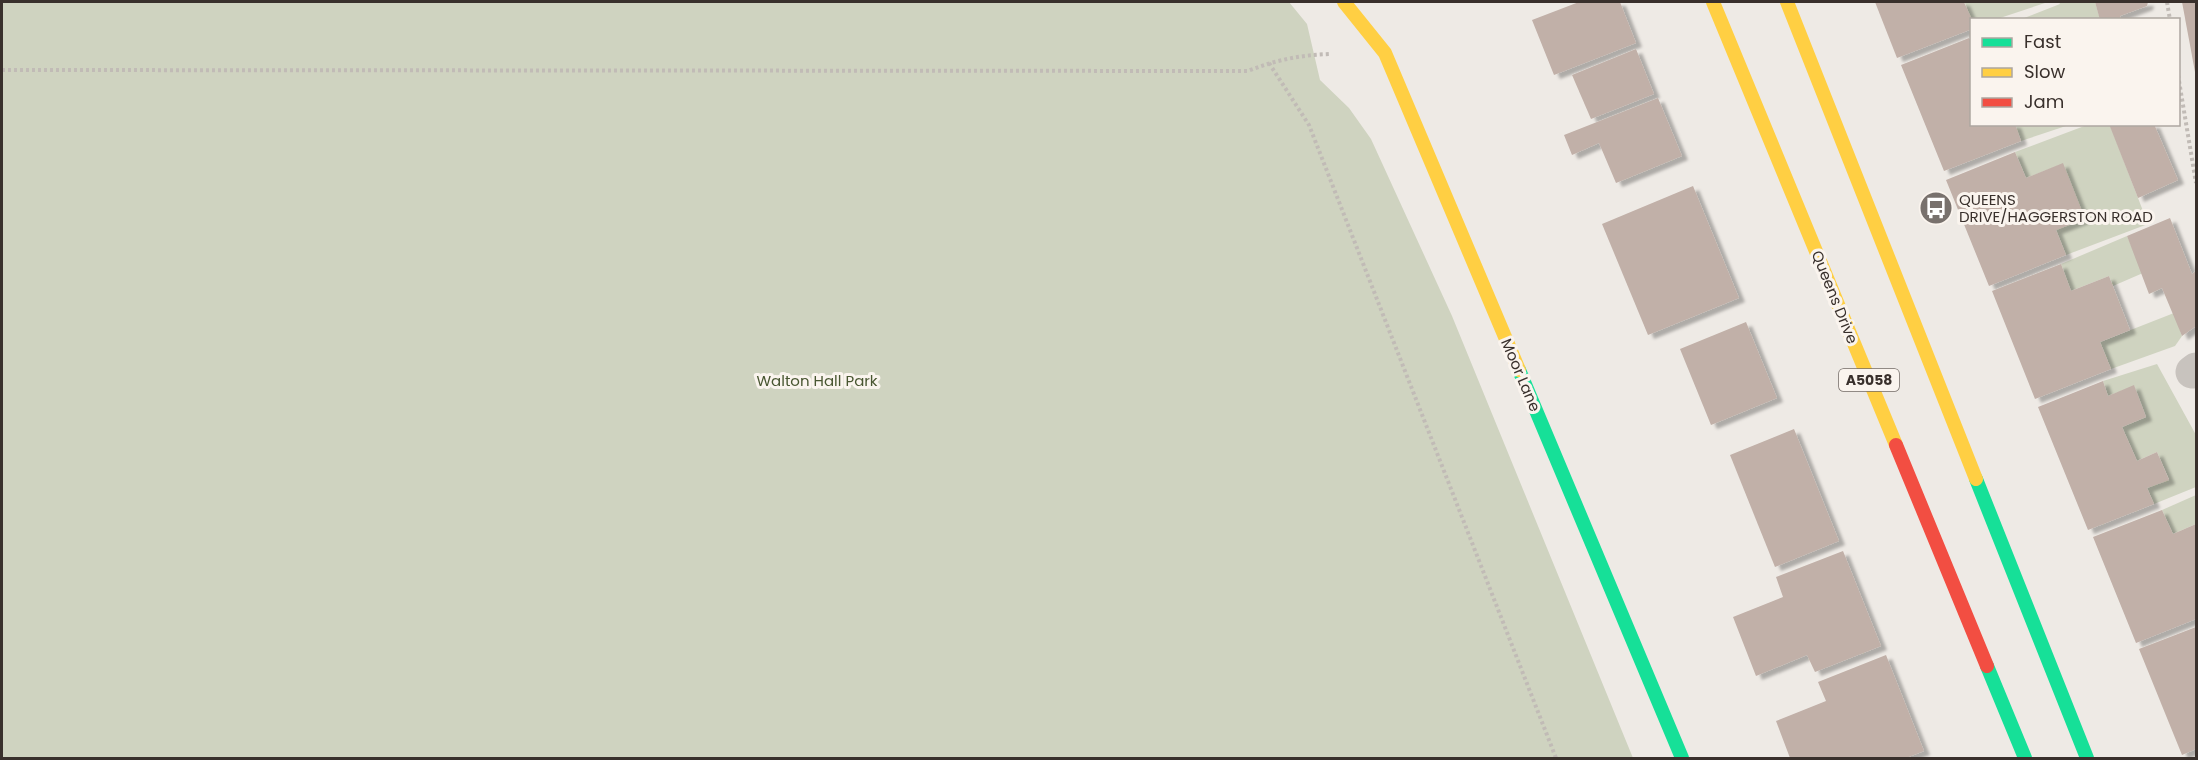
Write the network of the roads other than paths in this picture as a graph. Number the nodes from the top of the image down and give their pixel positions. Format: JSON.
{"nodes":[{"id":1,"x":1344,"y":2,"type":"edge"},
{"id":2,"x":1713,"y":2,"type":"edge"},
{"id":3,"x":1787,"y":2,"type":"edge"},
{"id":4,"x":1682,"y":759,"type":"edge"},
{"id":5,"x":2025,"y":759,"type":"edge"},
{"id":6,"x":2087,"y":759,"type":"edge"}],
"edges":[{"from":1,"to":4,"type":"main road","name":"Moor Lane"},
{"from":2,"to":5,"type":"main road","name":"Queens Drive","number":"A5058"},
{"from":3,"to":6,"type":"main road"}]}
